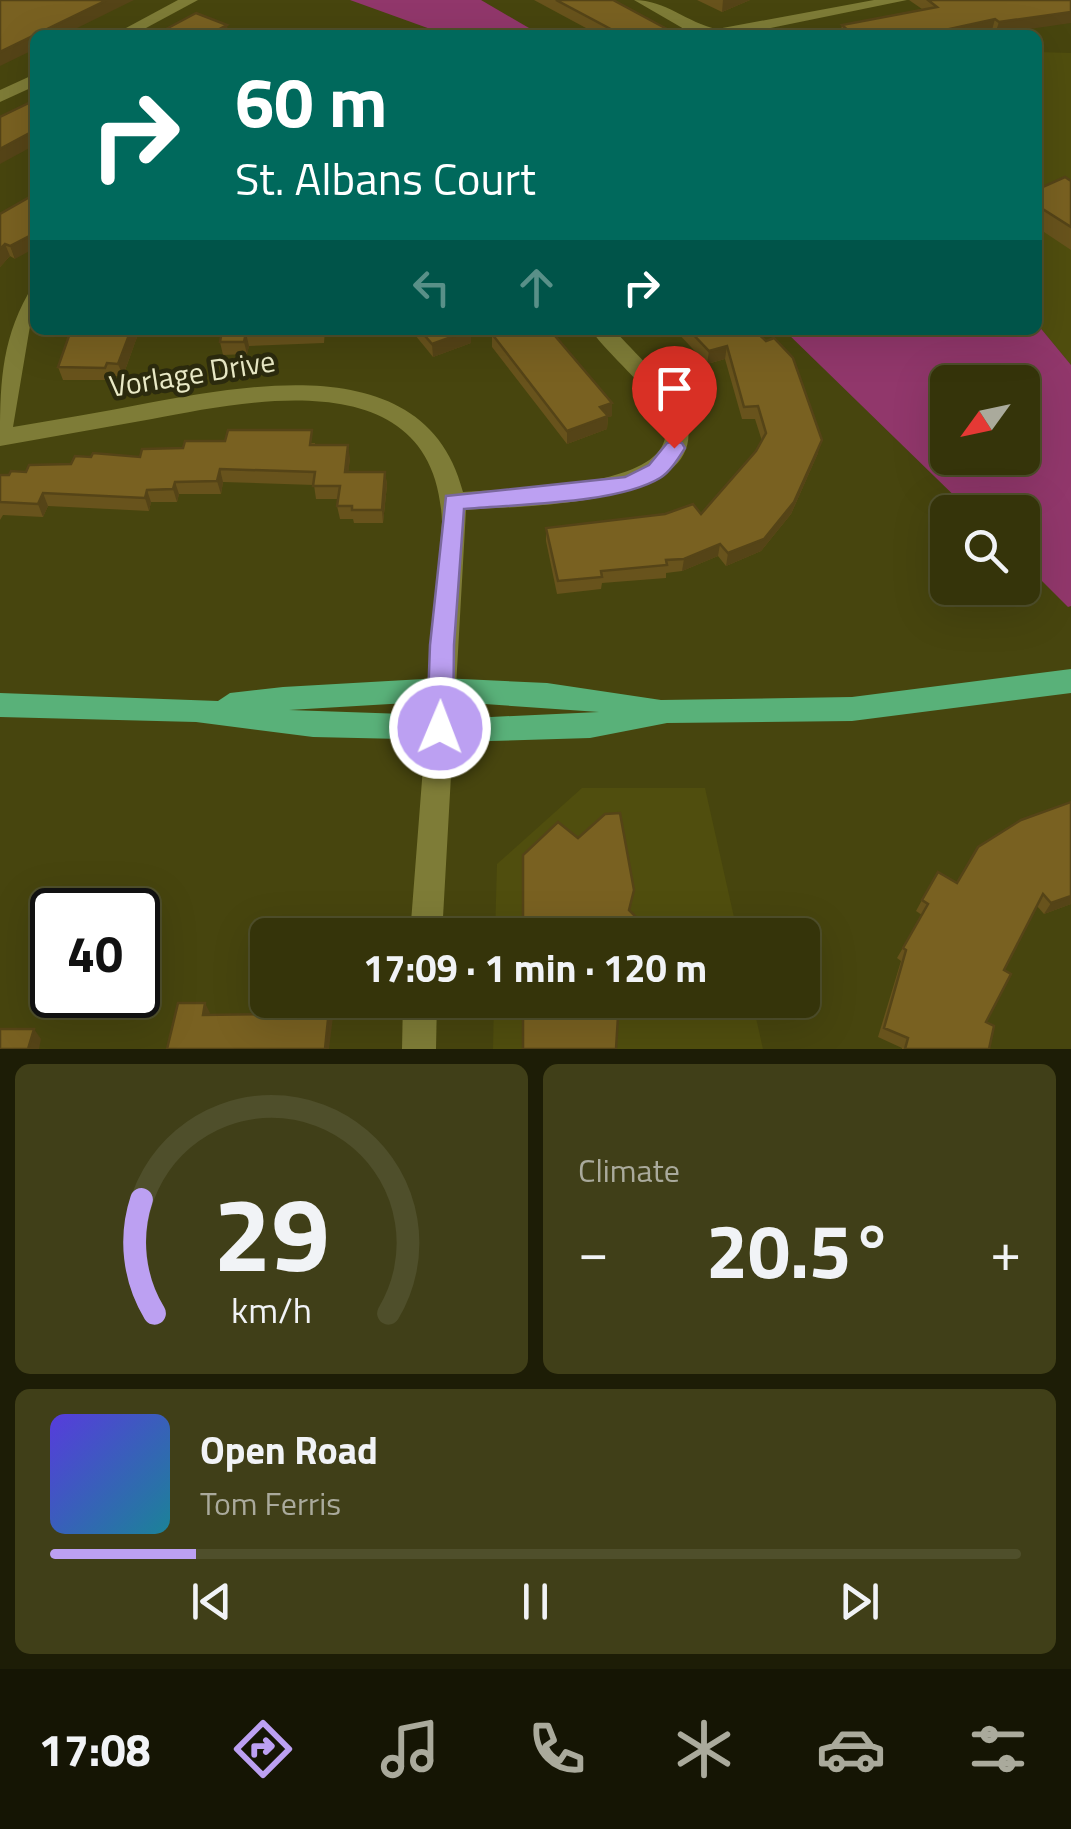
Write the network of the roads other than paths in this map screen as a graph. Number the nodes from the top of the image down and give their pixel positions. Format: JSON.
{"nodes":[{"id":1,"x":190,"y":0,"type":"edge"},
{"id":2,"x":642,"y":0,"type":"edge"},
{"id":3,"x":899,"y":0,"type":"edge"},
{"id":4,"x":132,"y":30,"type":"edge"},
{"id":5,"x":698,"y":30,"type":"edge"},
{"id":6,"x":738,"y":30,"type":"edge"},
{"id":7,"x":30,"y":81,"type":"edge"},
{"id":8,"x":0,"y":96,"type":"edge"},
{"id":9,"x":30,"y":307,"type":"edge"},
{"id":10,"x":606,"y":335,"type":"edge"},
{"id":11,"x":0,"y":438,"type":"edge"},
{"id":12,"x":454,"y":502,"type":"junction"},
{"id":13,"x":1071,"y":681,"type":"edge"},
{"id":14,"x":440,"y":689,"type":"junction"},
{"id":15,"x":0,"y":704,"type":"edge"},
{"id":16,"x":196,"y":710,"type":"junction"},
{"id":17,"x":667,"y":711,"type":"junction"},
{"id":18,"x":440,"y":728,"type":"junction"},
{"id":19,"x":427,"y":918,"type":"edge"},
{"id":20,"x":420,"y":1018,"type":"edge"},
{"id":21,"x":419,"y":1049,"type":"edge"}],
"edges":[{"from":1,"to":4,"type":"street"},
{"from":2,"to":5,"type":"street"},
{"from":3,"to":6,"type":"street"},
{"from":7,"to":8,"type":"street"},
{"from":9,"to":11,"type":"street"},
{"from":10,"to":12,"type":"street"},
{"from":11,"to":12,"type":"street","name":"Vorlage Drive"},
{"from":12,"to":14,"type":"street","name":"Vorlage Drive"},
{"from":13,"to":17,"type":"main road"},
{"from":14,"to":16,"type":"main road"},
{"from":14,"to":17,"type":"main road"},
{"from":14,"to":18,"type":"street","name":"Vorlage Drive"},
{"from":15,"to":16,"type":"main road"},
{"from":16,"to":18,"type":"main road"},
{"from":17,"to":18,"type":"main road"},
{"from":18,"to":19,"type":"street","name":"Vorlage Drive"},
{"from":20,"to":21,"type":"street"}]}
